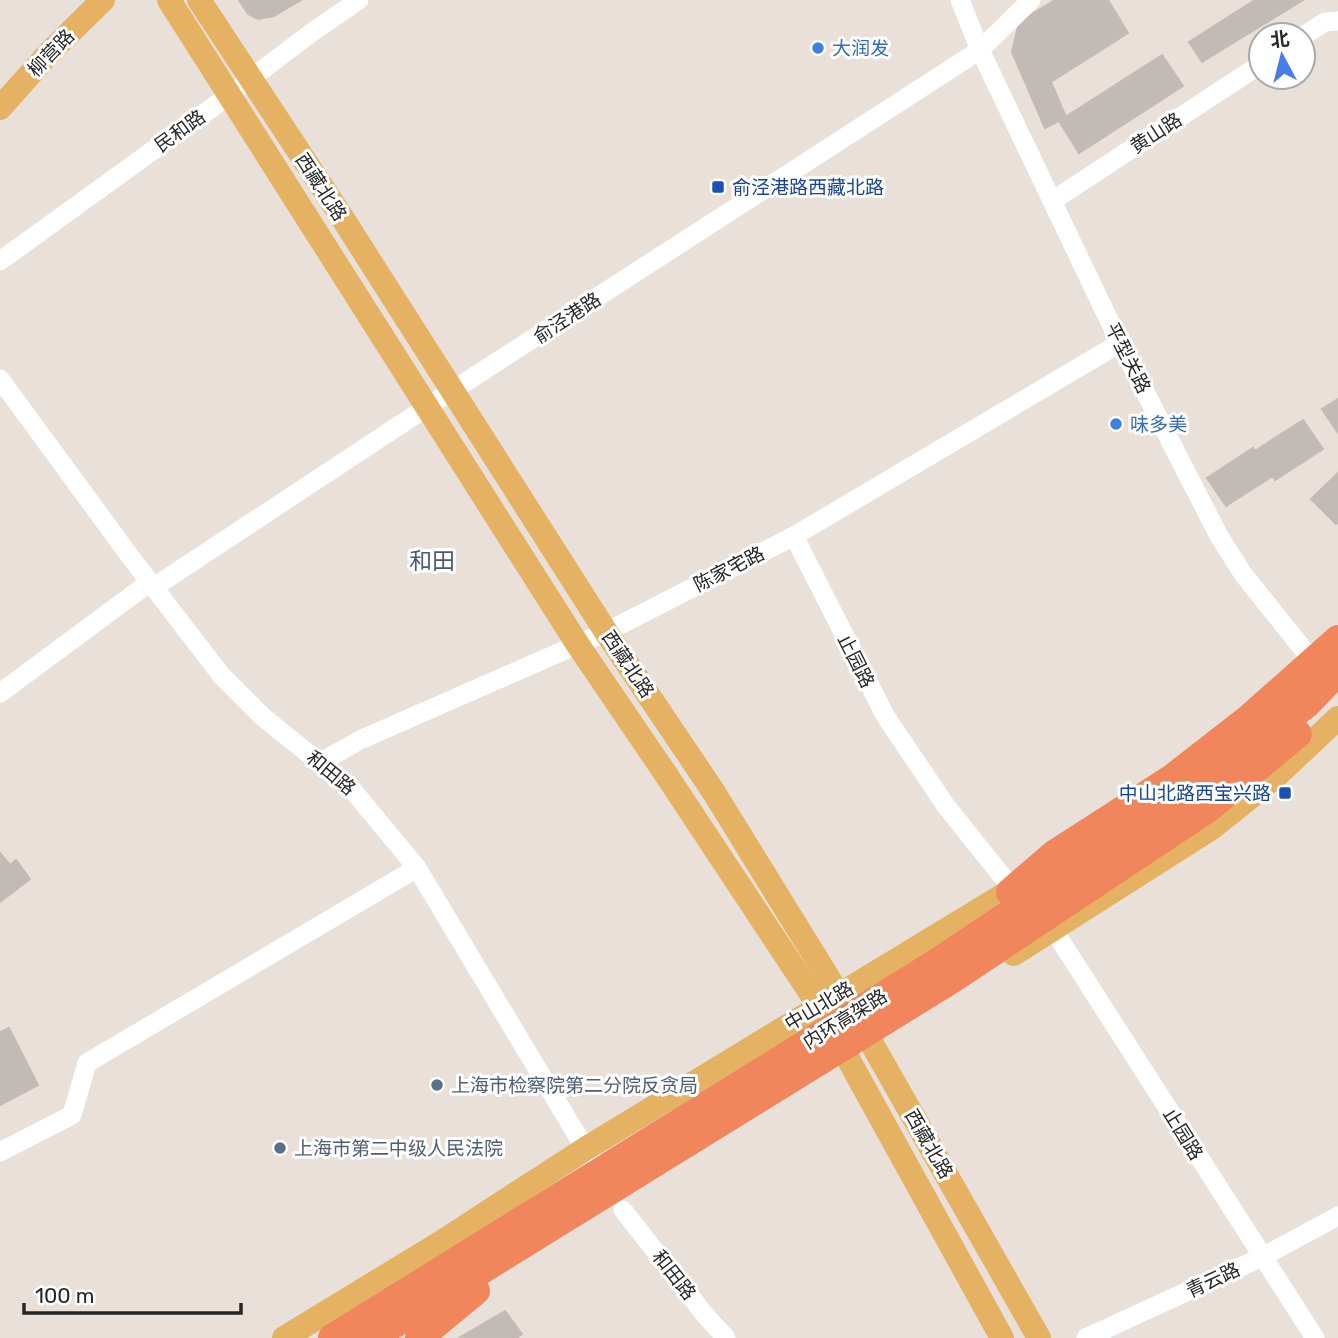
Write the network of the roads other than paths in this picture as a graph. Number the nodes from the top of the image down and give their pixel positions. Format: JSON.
{"nodes":[{"id":1,"x":103,"y":0,"type":"edge"},
{"id":2,"x":169,"y":0,"type":"edge"},
{"id":3,"x":199,"y":0,"type":"edge"},
{"id":4,"x":359,"y":0,"type":"edge"},
{"id":5,"x":960,"y":0,"type":"edge"},
{"id":6,"x":1031,"y":0,"type":"edge"},
{"id":7,"x":1338,"y":21,"type":"edge"},
{"id":8,"x":1317,"y":27,"type":"edge"},
{"id":9,"x":980,"y":50,"type":"junction"},
{"id":10,"x":1247,"y":73,"type":"edge"},
{"id":11,"x":251,"y":78,"type":"junction"},
{"id":12,"x":229,"y":95,"type":"junction"},
{"id":13,"x":0,"y":107,"type":"edge"},
{"id":14,"x":1052,"y":201,"type":"junction"},
{"id":15,"x":0,"y":261,"type":"edge"},
{"id":16,"x":1120,"y":343,"type":"junction"},
{"id":17,"x":0,"y":379,"type":"edge"},
{"id":18,"x":453,"y":393,"type":"junction"},
{"id":19,"x":427,"y":407,"type":"junction"},
{"id":20,"x":794,"y":536,"type":"junction"},
{"id":21,"x":152,"y":584,"type":"junction"},
{"id":22,"x":606,"y":632,"type":"junction"},
{"id":23,"x":1338,"y":639,"type":"edge"},
{"id":24,"x":578,"y":645,"type":"junction"},
{"id":25,"x":1326,"y":662,"type":"edge"},
{"id":26,"x":1338,"y":691,"type":"edge"},
{"id":27,"x":0,"y":693,"type":"edge"},
{"id":28,"x":1338,"y":697,"type":"edge"},
{"id":29,"x":1338,"y":718,"type":"edge"},
{"id":30,"x":321,"y":762,"type":"junction"},
{"id":31,"x":417,"y":868,"type":"junction"},
{"id":32,"x":1008,"y":886,"type":"junction"},
{"id":33,"x":1053,"y":929,"type":"junction"},
{"id":34,"x":829,"y":1000,"type":"junction"},
{"id":35,"x":872,"y":1044,"type":"junction"},
{"id":36,"x":848,"y":1059,"type":"junction"},
{"id":37,"x":585,"y":1149,"type":"junction"},
{"id":38,"x":0,"y":1152,"type":"edge"},
{"id":39,"x":620,"y":1206,"type":"junction"},
{"id":40,"x":1338,"y":1216,"type":"edge"},
{"id":41,"x":551,"y":1229,"type":"junction"},
{"id":42,"x":1262,"y":1257,"type":"junction"},
{"id":43,"x":384,"y":1275,"type":"junction"},
{"id":44,"x":334,"y":1337,"type":"edge"},
{"id":45,"x":266,"y":1338,"type":"edge"},
{"id":46,"x":284,"y":1338,"type":"edge"},
{"id":47,"x":372,"y":1338,"type":"edge"},
{"id":48,"x":397,"y":1338,"type":"edge"},
{"id":49,"x":419,"y":1338,"type":"edge"},
{"id":50,"x":726,"y":1338,"type":"edge"},
{"id":51,"x":1002,"y":1338,"type":"edge"},
{"id":52,"x":1039,"y":1338,"type":"edge"},
{"id":53,"x":1086,"y":1338,"type":"edge"},
{"id":54,"x":1315,"y":1338,"type":"edge"}],
"edges":[{"from":1,"to":13,"type":"main road","name":"柳营路"},
{"from":2,"to":12,"type":"main road","name":"西藏北路"},
{"from":3,"to":11,"type":"main road","name":"西藏北路"},
{"from":4,"to":11,"type":"street","name":"民和路"},
{"from":5,"to":9,"type":"street","name":"平型关路"},
{"from":6,"to":9,"type":"street","name":"俞泾港路"},
{"from":7,"to":8,"type":"street"},
{"from":9,"to":14,"type":"street","name":"平型关路"},
{"from":9,"to":18,"type":"street","name":"俞泾港路"},
{"from":10,"to":14,"type":"street","name":"黄山路"},
{"from":11,"to":12,"type":"street","name":"民和路"},
{"from":11,"to":18,"type":"main road","name":"西藏北路"},
{"from":12,"to":15,"type":"street","name":"民和路"},
{"from":12,"to":19,"type":"main road","name":"西藏北路"},
{"from":14,"to":16,"type":"street","name":"平型关路"},
{"from":16,"to":20,"type":"street","name":"陈家宅路"},
{"from":16,"to":25,"type":"street","name":"平型关路"},
{"from":17,"to":21,"type":"street","name":"和田路"},
{"from":18,"to":19,"type":"street","name":"俞泾港路"},
{"from":18,"to":22,"type":"main road","name":"西藏北路"},
{"from":19,"to":21,"type":"street","name":"俞泾港路"},
{"from":19,"to":24,"type":"main road","name":"西藏北路"},
{"from":20,"to":22,"type":"street","name":"陈家宅路"},
{"from":20,"to":32,"type":"street","name":"止园路"},
{"from":21,"to":27,"type":"street","name":"俞泾港路"},
{"from":21,"to":30,"type":"street","name":"和田路"},
{"from":22,"to":24,"type":"street","name":"陈家宅路"},
{"from":22,"to":34,"type":"main road","name":"西藏北路"},
{"from":23,"to":32,"type":"highway"},
{"from":24,"to":30,"type":"street","name":"陈家宅路"},
{"from":24,"to":34,"type":"main road","name":"西藏北路"},
{"from":25,"to":26,"type":"street","name":"平型关路"},
{"from":25,"to":32,"type":"main road","name":"中山北路"},
{"from":25,"to":44,"type":"highway","name":"内环高架路"},
{"from":28,"to":41,"type":"highway","name":"内环高架路"},
{"from":29,"to":33,"type":"main road"},
{"from":30,"to":31,"type":"street","name":"和田路"},
{"from":31,"to":37,"type":"street","name":"和田路"},
{"from":31,"to":38,"type":"street"},
{"from":32,"to":34,"type":"main road","name":"中山北路"},
{"from":33,"to":35,"type":"main road"},
{"from":33,"to":42,"type":"street","name":"止园路"},
{"from":34,"to":35,"type":"main road","name":"西藏北路"},
{"from":34,"to":36,"type":"main road","name":"西藏北路"},
{"from":34,"to":37,"type":"main road","name":"中山北路"},
{"from":35,"to":36,"type":"main road"},
{"from":35,"to":52,"type":"main road","name":"西藏北路"},
{"from":36,"to":39,"type":"main road"},
{"from":36,"to":51,"type":"main road","name":"西藏北路"},
{"from":37,"to":39,"type":"street","name":"和田路"},
{"from":37,"to":43,"type":"main road","name":"中山北路"},
{"from":39,"to":48,"type":"main road"},
{"from":39,"to":50,"type":"street","name":"和田路"},
{"from":40,"to":42,"type":"street","name":"青云路"},
{"from":41,"to":47,"type":"highway","name":"内环高架路"},
{"from":41,"to":49,"type":"highway"},
{"from":42,"to":53,"type":"street","name":"青云路"},
{"from":42,"to":54,"type":"street","name":"止园路"},
{"from":43,"to":45,"type":"main road"},
{"from":43,"to":46,"type":"main road","name":"中山北路"}]}
